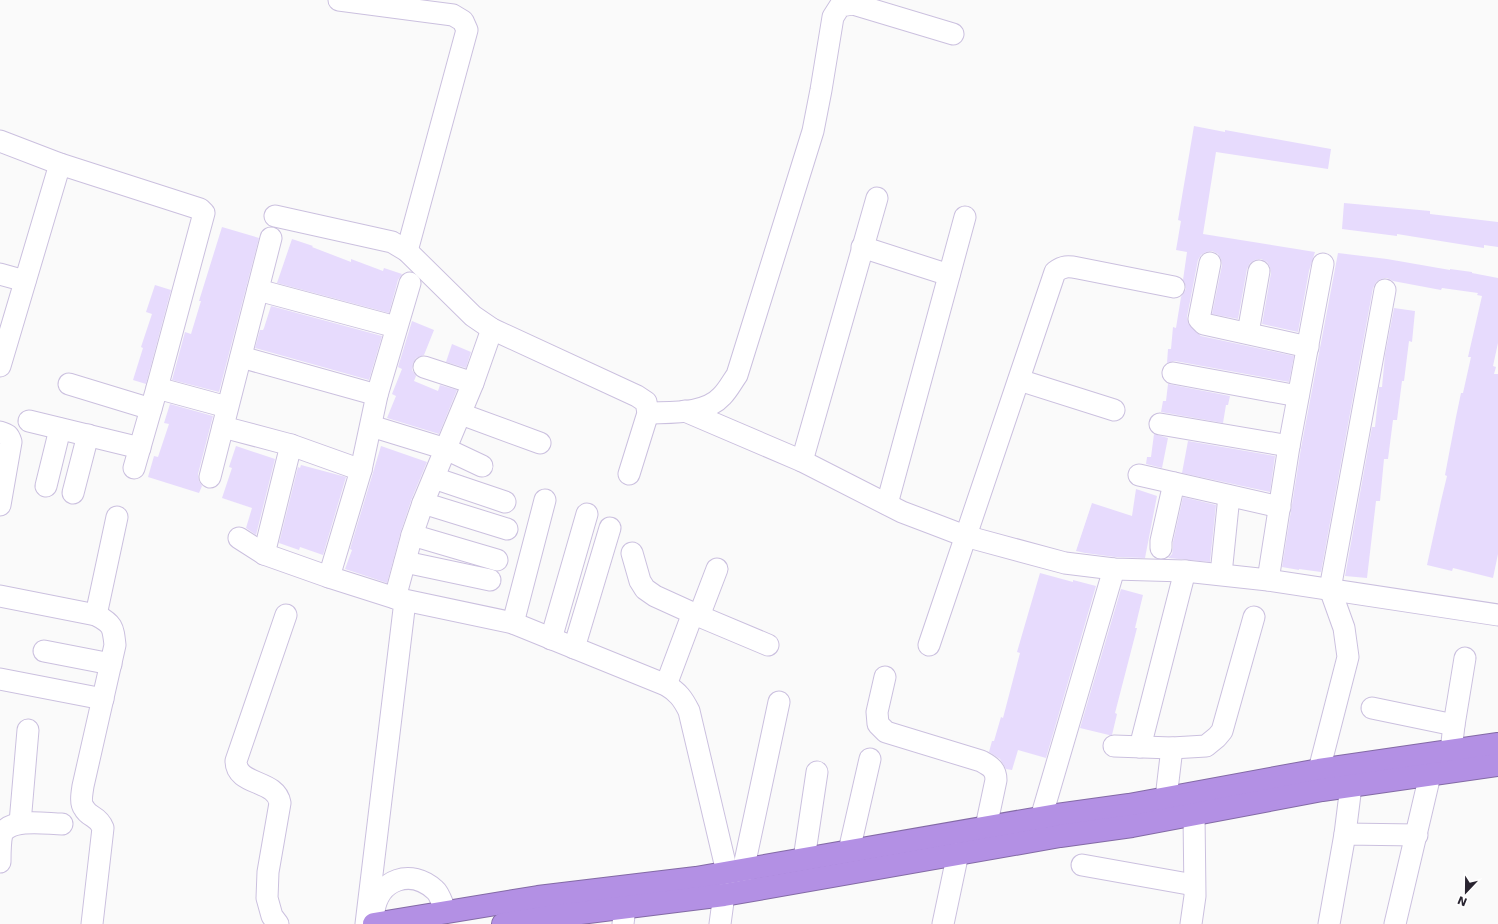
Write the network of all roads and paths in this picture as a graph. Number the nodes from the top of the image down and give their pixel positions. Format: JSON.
{"nodes":[{"id":1,"x":339,"y":0,"type":"edge"},
{"id":2,"x":435,"y":6,"type":"edge"},
{"id":3,"x":953,"y":34,"type":"dead end"},
{"id":4,"x":0,"y":141,"type":"edge"},
{"id":5,"x":60,"y":164,"type":"junction"},
{"id":6,"x":877,"y":198,"type":"dead end"},
{"id":7,"x":275,"y":216,"type":"dead end"},
{"id":8,"x":965,"y":217,"type":"dead end"},
{"id":9,"x":271,"y":238,"type":"dead end"},
{"id":10,"x":862,"y":247,"type":"junction"},
{"id":11,"x":408,"y":251,"type":"junction"},
{"id":12,"x":1210,"y":263,"type":"dead end"},
{"id":13,"x":1323,"y":264,"type":"dead end"},
{"id":14,"x":1259,"y":271,"type":"dead end"},
{"id":15,"x":0,"y":274,"type":"edge"},
{"id":16,"x":949,"y":275,"type":"junction"},
{"id":17,"x":25,"y":281,"type":"junction"},
{"id":18,"x":410,"y":283,"type":"dead end"},
{"id":19,"x":1174,"y":287,"type":"dead end"},
{"id":20,"x":258,"y":290,"type":"junction"},
{"id":21,"x":1385,"y":290,"type":"dead end"},
{"id":22,"x":396,"y":327,"type":"junction"},
{"id":23,"x":492,"y":329,"type":"junction"},
{"id":24,"x":1248,"y":334,"type":"junction"},
{"id":25,"x":3,"y":346,"type":"edge"},
{"id":26,"x":1308,"y":347,"type":"junction"},
{"id":27,"x":241,"y":358,"type":"junction"},
{"id":28,"x":0,"y":366,"type":"edge"},
{"id":29,"x":424,"y":367,"type":"dead end"},
{"id":30,"x":1173,"y":373,"type":"dead end"},
{"id":31,"x":1019,"y":380,"type":"junction"},
{"id":32,"x":473,"y":383,"type":"junction"},
{"id":33,"x":69,"y":384,"type":"dead end"},
{"id":34,"x":157,"y":388,"type":"junction"},
{"id":35,"x":377,"y":395,"type":"junction"},
{"id":36,"x":1298,"y":396,"type":"junction"},
{"id":37,"x":227,"y":407,"type":"junction"},
{"id":38,"x":151,"y":409,"type":"junction"},
{"id":39,"x":1114,"y":410,"type":"dead end"},
{"id":40,"x":685,"y":412,"type":"junction"},
{"id":41,"x":648,"y":413,"type":"junction"},
{"id":42,"x":461,"y":414,"type":"junction"},
{"id":43,"x":29,"y":421,"type":"dead end"},
{"id":44,"x":1160,"y":424,"type":"dead end"},
{"id":45,"x":371,"y":426,"type":"junction"},
{"id":46,"x":223,"y":427,"type":"junction"},
{"id":47,"x":60,"y":429,"type":"junction"},
{"id":48,"x":0,"y":432,"type":"edge"},
{"id":49,"x":88,"y":435,"type":"junction"},
{"id":50,"x":540,"y":443,"type":"dead end"},
{"id":51,"x":292,"y":445,"type":"junction"},
{"id":52,"x":1289,"y":446,"type":"junction"},
{"id":53,"x":140,"y":448,"type":"junction"},
{"id":54,"x":446,"y":449,"type":"junction"},
{"id":55,"x":802,"y":461,"type":"junction"},
{"id":56,"x":3,"y":464,"type":"edge"},
{"id":57,"x":482,"y":466,"type":"dead end"},
{"id":58,"x":134,"y":468,"type":"dead end"},
{"id":59,"x":361,"y":470,"type":"junction"},
{"id":60,"x":629,"y":474,"type":"dead end"},
{"id":61,"x":1139,"y":475,"type":"dead end"},
{"id":62,"x":210,"y":476,"type":"dead end"},
{"id":63,"x":434,"y":478,"type":"junction"},
{"id":64,"x":1174,"y":483,"type":"junction"},
{"id":65,"x":46,"y":486,"type":"dead end"},
{"id":66,"x":73,"y":493,"type":"dead end"},
{"id":67,"x":1229,"y":496,"type":"junction"},
{"id":68,"x":545,"y":500,"type":"dead end"},
{"id":69,"x":505,"y":502,"type":"dead end"},
{"id":70,"x":423,"y":503,"type":"junction"},
{"id":71,"x":887,"y":504,"type":"junction"},
{"id":72,"x":0,"y":505,"type":"edge"},
{"id":73,"x":1280,"y":507,"type":"junction"},
{"id":74,"x":587,"y":514,"type":"dead end"},
{"id":75,"x":116,"y":517,"type":"dead end"},
{"id":76,"x":610,"y":528,"type":"dead end"},
{"id":77,"x":507,"y":529,"type":"dead end"},
{"id":78,"x":412,"y":535,"type":"junction"},
{"id":79,"x":965,"y":536,"type":"junction"},
{"id":80,"x":239,"y":538,"type":"dead end"},
{"id":81,"x":1161,"y":548,"type":"dead end"},
{"id":82,"x":632,"y":553,"type":"dead end"},
{"id":83,"x":264,"y":554,"type":"junction"},
{"id":84,"x":497,"y":560,"type":"dead end"},
{"id":85,"x":405,"y":562,"type":"junction"},
{"id":86,"x":717,"y":569,"type":"dead end"},
{"id":87,"x":1114,"y":569,"type":"junction"},
{"id":88,"x":1185,"y":571,"type":"junction"},
{"id":89,"x":1221,"y":574,"type":"junction"},
{"id":90,"x":329,"y":577,"type":"junction"},
{"id":91,"x":490,"y":580,"type":"dead end"},
{"id":92,"x":1268,"y":580,"type":"junction"},
{"id":93,"x":1330,"y":589,"type":"junction"},
{"id":94,"x":0,"y":596,"type":"edge"},
{"id":95,"x":400,"y":600,"type":"junction"},
{"id":96,"x":96,"y":615,"type":"junction"},
{"id":97,"x":286,"y":615,"type":"dead end"},
{"id":98,"x":696,"y":615,"type":"junction"},
{"id":99,"x":1498,"y":615,"type":"edge"},
{"id":100,"x":1254,"y":617,"type":"dead end"},
{"id":101,"x":513,"y":623,"type":"junction"},
{"id":102,"x":550,"y":639,"type":"junction"},
{"id":103,"x":768,"y":645,"type":"dead end"},
{"id":104,"x":928,"y":645,"type":"dead end"},
{"id":105,"x":574,"y":648,"type":"junction"},
{"id":106,"x":44,"y":651,"type":"dead end"},
{"id":107,"x":1465,"y":658,"type":"dead end"},
{"id":108,"x":111,"y":664,"type":"junction"},
{"id":109,"x":885,"y":677,"type":"dead end"},
{"id":110,"x":0,"y":680,"type":"edge"},
{"id":111,"x":666,"y":685,"type":"junction"},
{"id":112,"x":103,"y":699,"type":"junction"},
{"id":113,"x":779,"y":702,"type":"dead end"},
{"id":114,"x":1372,"y":708,"type":"dead end"},
{"id":115,"x":1454,"y":725,"type":"junction"},
{"id":116,"x":28,"y":730,"type":"dead end"},
{"id":117,"x":1498,"y":744,"type":"edge"},
{"id":118,"x":1114,"y":746,"type":"dead end"},
{"id":119,"x":1140,"y":747,"type":"junction"},
{"id":120,"x":1172,"y":748,"type":"junction"},
{"id":121,"x":1451,"y":751,"type":"junction"},
{"id":122,"x":870,"y":760,"type":"dead end"},
{"id":123,"x":1498,"y":765,"type":"edge"},
{"id":124,"x":1319,"y":770,"type":"junction"},
{"id":125,"x":817,"y":772,"type":"dead end"},
{"id":126,"x":1430,"y":775,"type":"junction"},
{"id":127,"x":1351,"y":786,"type":"junction"},
{"id":128,"x":1166,"y":798,"type":"junction"},
{"id":129,"x":1193,"y":804,"type":"junction"},
{"id":130,"x":1041,"y":818,"type":"junction"},
{"id":131,"x":20,"y":823,"type":"junction"},
{"id":132,"x":62,"y":824,"type":"dead end"},
{"id":133,"x":986,"y":827,"type":"junction"},
{"id":134,"x":1345,"y":834,"type":"junction"},
{"id":135,"x":1417,"y":835,"type":"junction"},
{"id":136,"x":849,"y":851,"type":"junction"},
{"id":137,"x":958,"y":853,"type":"junction"},
{"id":138,"x":804,"y":859,"type":"junction"},
{"id":139,"x":0,"y":862,"type":"edge"},
{"id":140,"x":1082,"y":865,"type":"dead end"},
{"id":141,"x":736,"y":870,"type":"junction"},
{"id":142,"x":1194,"y":885,"type":"junction"},
{"id":143,"x":732,"y":893,"type":"junction"},
{"id":144,"x":446,"y":912,"type":"junction"},
{"id":145,"x":617,"y":916,"type":"edge"},
{"id":146,"x":92,"y":924,"type":"edge"},
{"id":147,"x":278,"y":924,"type":"edge"},
{"id":148,"x":366,"y":924,"type":"edge"},
{"id":149,"x":372,"y":924,"type":"edge"},
{"id":150,"x":503,"y":924,"type":"edge"},
{"id":151,"x":720,"y":924,"type":"edge"},
{"id":152,"x":943,"y":924,"type":"edge"},
{"id":153,"x":1191,"y":924,"type":"edge"},
{"id":154,"x":1329,"y":924,"type":"edge"},
{"id":155,"x":1395,"y":924,"type":"edge"}],
"edges":[{"from":1,"to":2,"type":"street"},
{"from":2,"to":11,"type":"street"},
{"from":3,"to":40,"type":"street"},
{"from":4,"to":5,"type":"street"},
{"from":5,"to":17,"type":"street"},
{"from":5,"to":34,"type":"street"},
{"from":6,"to":10,"type":"street"},
{"from":7,"to":11,"type":"street"},
{"from":8,"to":16,"type":"street"},
{"from":9,"to":20,"type":"street"},
{"from":10,"to":16,"type":"street"},
{"from":10,"to":55,"type":"street"},
{"from":11,"to":23,"type":"street"},
{"from":12,"to":24,"type":"street"},
{"from":13,"to":26,"type":"street"},
{"from":14,"to":24,"type":"street"},
{"from":15,"to":17,"type":"street"},
{"from":16,"to":71,"type":"street"},
{"from":17,"to":25,"type":"street"},
{"from":18,"to":22,"type":"street"},
{"from":19,"to":31,"type":"street"},
{"from":20,"to":22,"type":"street"},
{"from":20,"to":27,"type":"street"},
{"from":21,"to":93,"type":"street"},
{"from":22,"to":35,"type":"street"},
{"from":23,"to":32,"type":"street"},
{"from":23,"to":41,"type":"street"},
{"from":24,"to":26,"type":"street"},
{"from":25,"to":28,"type":"street"},
{"from":26,"to":36,"type":"street"},
{"from":27,"to":35,"type":"street"},
{"from":27,"to":37,"type":"street"},
{"from":29,"to":32,"type":"street"},
{"from":30,"to":36,"type":"street"},
{"from":31,"to":39,"type":"street"},
{"from":31,"to":79,"type":"street"},
{"from":32,"to":42,"type":"street"},
{"from":33,"to":38,"type":"street"},
{"from":34,"to":37,"type":"street"},
{"from":34,"to":38,"type":"street"},
{"from":35,"to":45,"type":"street"},
{"from":36,"to":52,"type":"street"},
{"from":37,"to":46,"type":"street"},
{"from":38,"to":53,"type":"street"},
{"from":40,"to":41,"type":"street"},
{"from":40,"to":55,"type":"street"},
{"from":41,"to":60,"type":"street"},
{"from":42,"to":50,"type":"street"},
{"from":42,"to":54,"type":"street"},
{"from":43,"to":47,"type":"street"},
{"from":44,"to":52,"type":"street"},
{"from":45,"to":54,"type":"street"},
{"from":45,"to":59,"type":"street"},
{"from":46,"to":51,"type":"street"},
{"from":46,"to":62,"type":"street"},
{"from":47,"to":49,"type":"street"},
{"from":47,"to":65,"type":"street"},
{"from":48,"to":56,"type":"street"},
{"from":49,"to":53,"type":"street"},
{"from":49,"to":66,"type":"street"},
{"from":51,"to":59,"type":"street"},
{"from":51,"to":83,"type":"street"},
{"from":52,"to":73,"type":"street"},
{"from":53,"to":58,"type":"street"},
{"from":54,"to":57,"type":"street"},
{"from":54,"to":63,"type":"street"},
{"from":55,"to":71,"type":"street"},
{"from":56,"to":72,"type":"street"},
{"from":59,"to":90,"type":"street"},
{"from":61,"to":64,"type":"street"},
{"from":63,"to":69,"type":"street"},
{"from":63,"to":70,"type":"street"},
{"from":64,"to":67,"type":"street"},
{"from":64,"to":81,"type":"street"},
{"from":67,"to":73,"type":"street"},
{"from":67,"to":89,"type":"street"},
{"from":68,"to":101,"type":"street"},
{"from":70,"to":77,"type":"street"},
{"from":70,"to":78,"type":"street"},
{"from":71,"to":79,"type":"street"},
{"from":73,"to":92,"type":"street"},
{"from":74,"to":102,"type":"street"},
{"from":75,"to":96,"type":"street"},
{"from":76,"to":105,"type":"street"},
{"from":78,"to":84,"type":"street"},
{"from":78,"to":85,"type":"street"},
{"from":79,"to":87,"type":"street"},
{"from":79,"to":104,"type":"street"},
{"from":80,"to":83,"type":"street"},
{"from":82,"to":98,"type":"street"},
{"from":83,"to":90,"type":"street"},
{"from":85,"to":91,"type":"street"},
{"from":85,"to":95,"type":"street"},
{"from":86,"to":98,"type":"street"},
{"from":87,"to":88,"type":"street"},
{"from":87,"to":130,"type":"street"},
{"from":88,"to":89,"type":"street"},
{"from":88,"to":119,"type":"street"},
{"from":89,"to":92,"type":"street"},
{"from":90,"to":95,"type":"street"},
{"from":92,"to":93,"type":"street"},
{"from":93,"to":99,"type":"street"},
{"from":93,"to":124,"type":"street"},
{"from":94,"to":96,"type":"street"},
{"from":95,"to":101,"type":"street"},
{"from":95,"to":148,"type":"street"},
{"from":96,"to":108,"type":"street"},
{"from":97,"to":147,"type":"street"},
{"from":98,"to":103,"type":"street"},
{"from":98,"to":111,"type":"street"},
{"from":100,"to":120,"type":"street"},
{"from":101,"to":102,"type":"street"},
{"from":102,"to":105,"type":"street"},
{"from":105,"to":111,"type":"street"},
{"from":106,"to":108,"type":"street"},
{"from":107,"to":115,"type":"street"},
{"from":108,"to":112,"type":"street"},
{"from":109,"to":133,"type":"street"},
{"from":110,"to":112,"type":"street"},
{"from":111,"to":141,"type":"street"},
{"from":112,"to":146,"type":"street"},
{"from":113,"to":141,"type":"street"},
{"from":114,"to":115,"type":"street"},
{"from":115,"to":121,"type":"street"},
{"from":116,"to":131,"type":"street"},
{"from":117,"to":121,"type":"highway"},
{"from":118,"to":119,"type":"street"},
{"from":119,"to":120,"type":"street"},
{"from":120,"to":128,"type":"street"},
{"from":121,"to":124,"type":"highway"},
{"from":122,"to":136,"type":"street"},
{"from":123,"to":126,"type":"highway"},
{"from":124,"to":129,"type":"highway"},
{"from":125,"to":138,"type":"street"},
{"from":126,"to":127,"type":"highway"},
{"from":126,"to":135,"type":"street"},
{"from":127,"to":129,"type":"highway"},
{"from":127,"to":134,"type":"street"},
{"from":128,"to":129,"type":"highway"},
{"from":128,"to":130,"type":"highway"},
{"from":129,"to":137,"type":"highway"},
{"from":129,"to":142,"type":"street"},
{"from":130,"to":133,"type":"highway"},
{"from":131,"to":132,"type":"street"},
{"from":131,"to":139,"type":"street"},
{"from":133,"to":136,"type":"highway"},
{"from":134,"to":135,"type":"street"},
{"from":134,"to":154,"type":"street"},
{"from":135,"to":155,"type":"street"},
{"from":136,"to":138,"type":"highway"},
{"from":137,"to":143,"type":"highway"},
{"from":137,"to":152,"type":"street"},
{"from":138,"to":141,"type":"highway"},
{"from":140,"to":142,"type":"street"},
{"from":141,"to":143,"type":"street"},
{"from":141,"to":144,"type":"highway"},
{"from":142,"to":153,"type":"street"},
{"from":143,"to":145,"type":"highway"},
{"from":143,"to":151,"type":"street"},
{"from":144,"to":149,"type":"highway"},
{"from":144,"to":149,"type":"street"},
{"from":145,"to":150,"type":"highway"}]}
